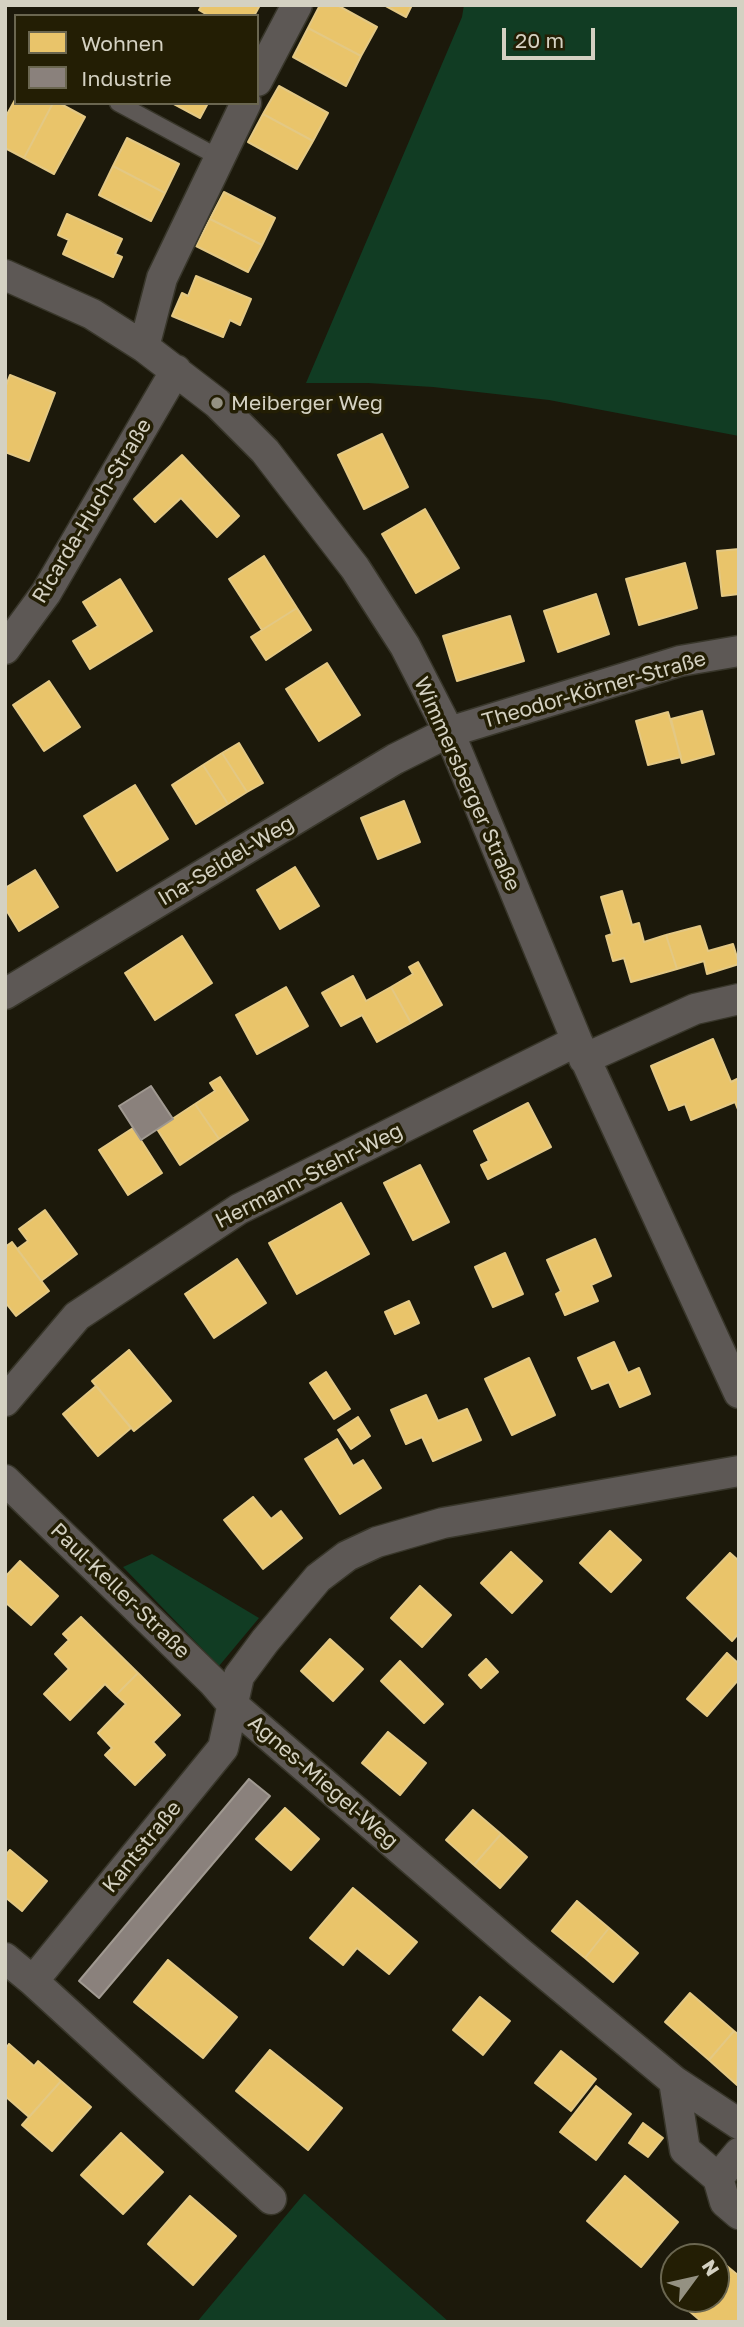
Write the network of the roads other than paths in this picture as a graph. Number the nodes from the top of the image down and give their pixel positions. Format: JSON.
{"nodes":[{"id":1,"x":297,"y":5,"type":"edge"},
{"id":2,"x":259,"y":77,"type":"edge"},
{"id":3,"x":122,"y":105,"type":"edge"},
{"id":4,"x":245,"y":105,"type":"edge"},
{"id":5,"x":218,"y":157,"type":"junction"},
{"id":6,"x":5,"y":275,"type":"edge"},
{"id":7,"x":144,"y":347,"type":"junction"},
{"id":8,"x":176,"y":370,"type":"junction"},
{"id":9,"x":5,"y":649,"type":"edge"},
{"id":10,"x":739,"y":651,"type":"edge"},
{"id":11,"x":449,"y":732,"type":"junction"},
{"id":12,"x":5,"y":994,"type":"edge"},
{"id":13,"x":739,"y":999,"type":"edge"},
{"id":14,"x":580,"y":1050,"type":"junction"},
{"id":15,"x":736,"y":1379,"type":"edge"},
{"id":16,"x":5,"y":1401,"type":"edge"},
{"id":17,"x":739,"y":1471,"type":"edge"},
{"id":18,"x":5,"y":1480,"type":"edge"},
{"id":19,"x":232,"y":1704,"type":"junction"},
{"id":20,"x":5,"y":1958,"type":"edge"},
{"id":21,"x":33,"y":1981,"type":"junction"},
{"id":22,"x":674,"y":2081,"type":"junction"},
{"id":23,"x":739,"y":2124,"type":"edge"},
{"id":24,"x":739,"y":2153,"type":"edge"},
{"id":25,"x":718,"y":2178,"type":"junction"},
{"id":26,"x":271,"y":2199,"type":"dead end"},
{"id":27,"x":739,"y":2214,"type":"edge"}],
"edges":[{"from":1,"to":2,"type":"street"},
{"from":3,"to":5,"type":"lane"},
{"from":4,"to":5,"type":"street"},
{"from":5,"to":7,"type":"street"},
{"from":6,"to":7,"type":"street","name":"Wimmersberger Straße"},
{"from":7,"to":8,"type":"street","name":"Wimmersberger Straße"},
{"from":8,"to":9,"type":"street","name":"Ricarda-Huch-Straße"},
{"from":8,"to":11,"type":"street","name":"Wimmersberger Straße"},
{"from":10,"to":11,"type":"street","name":"Theodor-Körner-Straße"},
{"from":11,"to":12,"type":"street","name":"Ina-Seidel-Weg"},
{"from":11,"to":14,"type":"street","name":"Wimmersberger Straße"},
{"from":13,"to":14,"type":"street","name":"Hermann-Stehr-Weg"},
{"from":14,"to":15,"type":"street","name":"Wimmersberger Straße"},
{"from":14,"to":16,"type":"street","name":"Hermann-Stehr-Weg"},
{"from":17,"to":19,"type":"street","name":"Agnes-Miegel-Weg"},
{"from":18,"to":19,"type":"street","name":"Paul-Keller-Straße"},
{"from":19,"to":21,"type":"street","name":"Kantstraße"},
{"from":19,"to":22,"type":"street","name":"Agnes-Miegel-Weg"},
{"from":20,"to":21,"type":"street"},
{"from":21,"to":26,"type":"street"},
{"from":22,"to":23,"type":"street","name":"Agnes-Miegel-Weg"},
{"from":22,"to":25,"type":"street"},
{"from":24,"to":25,"type":"street"},
{"from":25,"to":27,"type":"street"}]}
